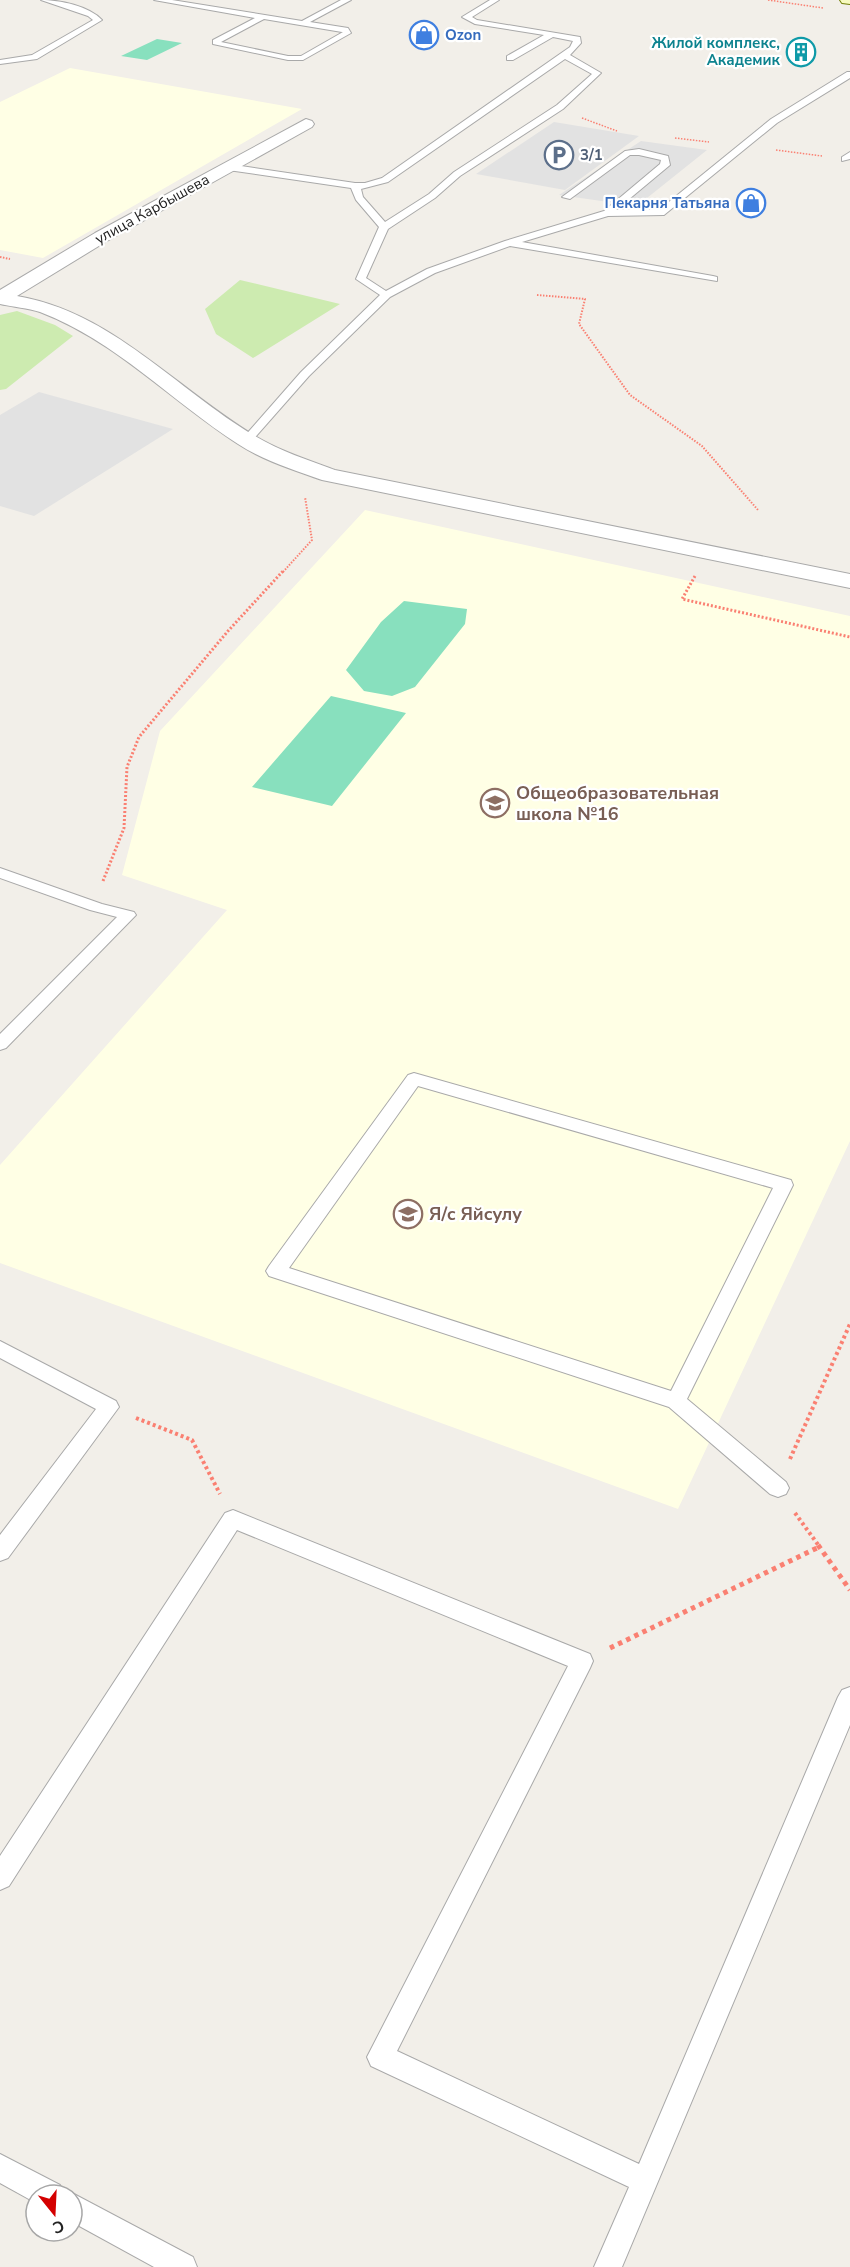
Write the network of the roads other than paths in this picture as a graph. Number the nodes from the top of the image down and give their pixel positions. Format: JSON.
{"nodes":[{"id":1,"x":45,"y":0,"type":"edge"},
{"id":2,"x":158,"y":0,"type":"edge"},
{"id":3,"x":347,"y":0,"type":"edge"},
{"id":4,"x":495,"y":0,"type":"edge"},
{"id":5,"x":263,"y":17,"type":"junction"},
{"id":6,"x":303,"y":23,"type":"junction"},
{"id":7,"x":552,"y":34,"type":"junction"},
{"id":8,"x":564,"y":55,"type":"junction"},
{"id":9,"x":510,"y":58,"type":"dead end"},
{"id":10,"x":0,"y":62,"type":"edge"},
{"id":11,"x":850,"y":74,"type":"edge"},
{"id":12,"x":306,"y":124,"type":"dead end"},
{"id":13,"x":228,"y":167,"type":"junction"},
{"id":14,"x":355,"y":186,"type":"junction"},
{"id":15,"x":567,"y":197,"type":"dead end"},
{"id":16,"x":607,"y":213,"type":"junction"},
{"id":17,"x":384,"y":227,"type":"junction"},
{"id":18,"x":508,"y":243,"type":"junction"},
{"id":19,"x":713,"y":279,"type":"dead end"},
{"id":20,"x":386,"y":295,"type":"junction"},
{"id":21,"x":0,"y":298,"type":"edge"},
{"id":22,"x":247,"y":440,"type":"junction"},
{"id":23,"x":850,"y":581,"type":"edge"},
{"id":24,"x":0,"y":873,"type":"edge"},
{"id":25,"x":0,"y":1044,"type":"edge"},
{"id":26,"x":0,"y":1349,"type":"edge"},
{"id":27,"x":676,"y":1401,"type":"junction"},
{"id":28,"x":778,"y":1488,"type":"road end"},
{"id":29,"x":0,"y":1552,"type":"edge"},
{"id":30,"x":850,"y":1697,"type":"edge"},
{"id":31,"x":0,"y":1878,"type":"edge"},
{"id":32,"x":0,"y":2168,"type":"edge"},
{"id":33,"x":646,"y":2181,"type":"junction"},
{"id":34,"x":28,"y":2183,"type":"edge"},
{"id":35,"x":84,"y":2213,"type":"edge"},
{"id":36,"x":183,"y":2267,"type":"edge"},
{"id":37,"x":608,"y":2267,"type":"edge"}],
"edges":[{"from":1,"to":10,"type":"lane"},
{"from":2,"to":5,"type":"lane"},
{"from":3,"to":6,"type":"lane"},
{"from":4,"to":7,"type":"lane"},
{"from":5,"to":6,"type":"lane"},
{"from":5,"to":6,"type":"lane"},
{"from":7,"to":8,"type":"lane"},
{"from":7,"to":9,"type":"lane"},
{"from":8,"to":14,"type":"lane"},
{"from":8,"to":17,"type":"lane"},
{"from":11,"to":16,"type":"lane"},
{"from":12,"to":13,"type":"street","name":"улица Карбышева"},
{"from":13,"to":14,"type":"lane"},
{"from":13,"to":21,"type":"street","name":"улица Карбышева"},
{"from":14,"to":17,"type":"lane"},
{"from":15,"to":16,"type":"lane"},
{"from":16,"to":18,"type":"lane"},
{"from":17,"to":20,"type":"lane"},
{"from":18,"to":19,"type":"lane"},
{"from":18,"to":20,"type":"lane"},
{"from":20,"to":22,"type":"lane"},
{"from":21,"to":22,"type":"street"},
{"from":22,"to":23,"type":"street"},
{"from":24,"to":25,"type":"lane"},
{"from":26,"to":29,"type":"lane"},
{"from":27,"to":27,"type":"lane"},
{"from":27,"to":28,"type":"lane"},
{"from":30,"to":33,"type":"lane"},
{"from":31,"to":33,"type":"lane"},
{"from":32,"to":34,"type":"lane"},
{"from":33,"to":37,"type":"lane"},
{"from":35,"to":36,"type":"lane"}]}
